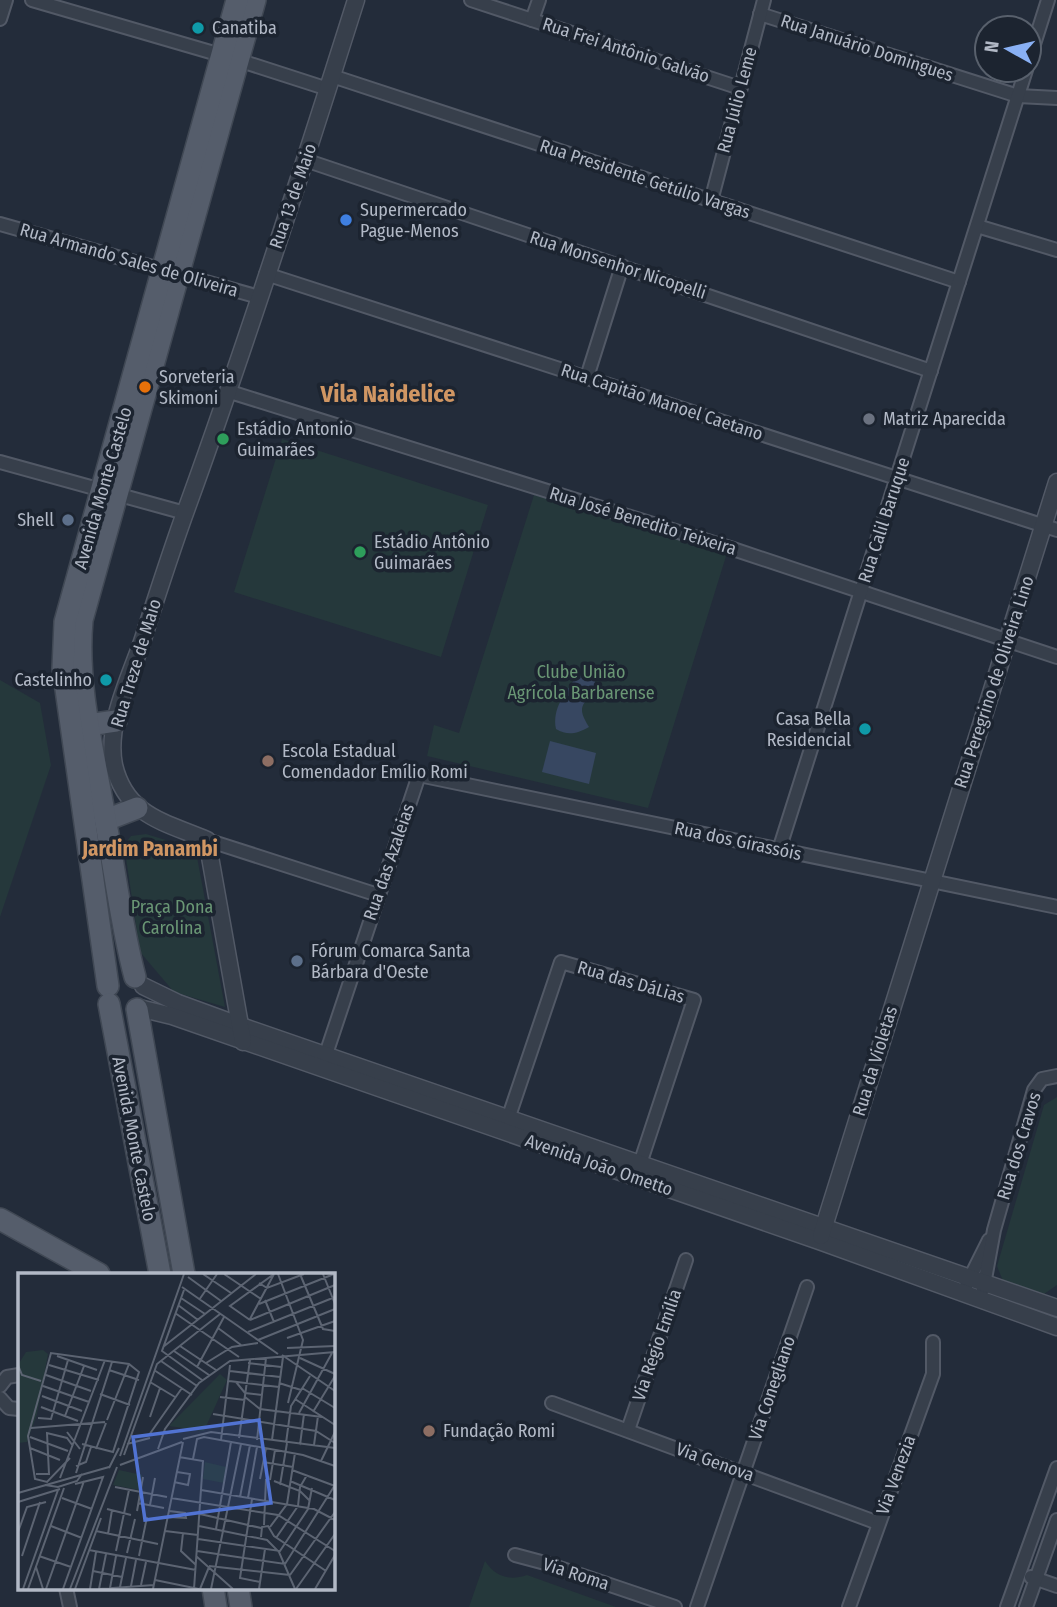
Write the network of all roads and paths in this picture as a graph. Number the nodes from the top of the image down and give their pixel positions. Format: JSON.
{"nodes":[{"id":1,"x":6,"y":0,"type":"edge"},
{"id":2,"x":32,"y":0,"type":"edge"},
{"id":3,"x":237,"y":0,"type":"edge"},
{"id":4,"x":255,"y":0,"type":"edge"},
{"id":5,"x":356,"y":0,"type":"edge"},
{"id":6,"x":471,"y":0,"type":"edge"},
{"id":7,"x":539,"y":0,"type":"edge"},
{"id":8,"x":764,"y":0,"type":"edge"},
{"id":9,"x":760,"y":14,"type":"junction"},
{"id":10,"x":0,"y":19,"type":"edge"},
{"id":11,"x":533,"y":20,"type":"junction"},
{"id":12,"x":230,"y":58,"type":"junction"},
{"id":13,"x":330,"y":83,"type":"junction"},
{"id":14,"x":1022,"y":84,"type":"edge"},
{"id":15,"x":740,"y":88,"type":"junction"},
{"id":16,"x":1018,"y":96,"type":"junction"},
{"id":17,"x":1057,"y":98,"type":"edge"},
{"id":18,"x":305,"y":160,"type":"junction"},
{"id":19,"x":711,"y":201,"type":"junction"},
{"id":20,"x":0,"y":224,"type":"edge"},
{"id":21,"x":977,"y":226,"type":"junction"},
{"id":22,"x":1057,"y":250,"type":"edge"},
{"id":23,"x":622,"y":266,"type":"junction"},
{"id":24,"x":170,"y":272,"type":"junction"},
{"id":25,"x":266,"y":274,"type":"junction"},
{"id":26,"x":959,"y":282,"type":"junction"},
{"id":27,"x":259,"y":297,"type":"junction"},
{"id":28,"x":931,"y":371,"type":"junction"},
{"id":29,"x":587,"y":377,"type":"junction"},
{"id":30,"x":227,"y":391,"type":"junction"},
{"id":31,"x":0,"y":462,"type":"edge"},
{"id":32,"x":896,"y":480,"type":"junction"},
{"id":33,"x":1057,"y":482,"type":"edge"},
{"id":34,"x":110,"y":492,"type":"junction"},
{"id":35,"x":185,"y":513,"type":"junction"},
{"id":36,"x":1050,"y":528,"type":"edge"},
{"id":37,"x":861,"y":592,"type":"junction"},
{"id":38,"x":1008,"y":640,"type":"junction"},
{"id":39,"x":1057,"y":657,"type":"edge"},
{"id":40,"x":116,"y":721,"type":"junction"},
{"id":41,"x":88,"y":725,"type":"junction"},
{"id":42,"x":419,"y":775,"type":"joint"},
{"id":43,"x":136,"y":808,"type":"junction"},
{"id":44,"x":106,"y":820,"type":"junction"},
{"id":45,"x":207,"y":840,"type":"junction"},
{"id":46,"x":779,"y":850,"type":"junction"},
{"id":47,"x":931,"y":881,"type":"junction"},
{"id":48,"x":378,"y":895,"type":"junction"},
{"id":49,"x":1057,"y":906,"type":"edge"},
{"id":50,"x":139,"y":982,"type":"junction"},
{"id":51,"x":109,"y":995,"type":"junction"},
{"id":52,"x":138,"y":1009,"type":"junction"},
{"id":53,"x":242,"y":1034,"type":"junction"},
{"id":54,"x":323,"y":1062,"type":"junction"},
{"id":55,"x":1057,"y":1076,"type":"edge"},
{"id":56,"x":506,"y":1126,"type":"junction"},
{"id":57,"x":638,"y":1171,"type":"junction"},
{"id":58,"x":0,"y":1219,"type":"edge"},
{"id":59,"x":994,"y":1230,"type":"junction"},
{"id":60,"x":822,"y":1234,"type":"junction"},
{"id":61,"x":0,"y":1235,"type":"edge"},
{"id":62,"x":686,"y":1260,"type":"dead end"},
{"id":63,"x":71,"y":1270,"type":"edge"},
{"id":64,"x":160,"y":1273,"type":"edge"},
{"id":65,"x":184,"y":1273,"type":"edge"},
{"id":66,"x":969,"y":1277,"type":"junction"},
{"id":67,"x":985,"y":1283,"type":"junction"},
{"id":68,"x":807,"y":1287,"type":"dead end"},
{"id":69,"x":964,"y":1294,"type":"junction"},
{"id":70,"x":980,"y":1300,"type":"junction"},
{"id":71,"x":1057,"y":1308,"type":"edge"},
{"id":72,"x":1057,"y":1327,"type":"edge"},
{"id":73,"x":933,"y":1342,"type":"dead end"},
{"id":74,"x":18,"y":1365,"type":"edge"},
{"id":75,"x":6,"y":1381,"type":"edge"},
{"id":76,"x":0,"y":1399,"type":"edge"},
{"id":77,"x":552,"y":1403,"type":"dead end"},
{"id":78,"x":18,"y":1411,"type":"edge"},
{"id":79,"x":628,"y":1430,"type":"junction"},
{"id":80,"x":1057,"y":1468,"type":"edge"},
{"id":81,"x":743,"y":1472,"type":"junction"},
{"id":82,"x":1057,"y":1520,"type":"edge"},
{"id":83,"x":878,"y":1523,"type":"junction"},
{"id":84,"x":515,"y":1555,"type":"dead end"},
{"id":85,"x":1019,"y":1574,"type":"junction"},
{"id":86,"x":1036,"y":1579,"type":"junction"},
{"id":87,"x":1057,"y":1586,"type":"edge"},
{"id":88,"x":675,"y":1607,"type":"edge"},
{"id":89,"x":697,"y":1607,"type":"edge"},
{"id":90,"x":849,"y":1607,"type":"edge"},
{"id":91,"x":1007,"y":1607,"type":"edge"},
{"id":92,"x":1026,"y":1607,"type":"edge"}],
"edges":[{"from":1,"to":10,"type":"street"},
{"from":2,"to":12,"type":"street","name":"Rua Presidente Getúlio Vargas"},
{"from":3,"to":12,"type":"main road","name":"Avenida Monte Castelo"},
{"from":4,"to":12,"type":"main road","name":"Avenida Monte Castelo"},
{"from":5,"to":13,"type":"street","name":"Rua 13 de Maio"},
{"from":6,"to":11,"type":"street","name":"Rua Frei Antônio Galvão"},
{"from":7,"to":11,"type":"street"},
{"from":8,"to":9,"type":"street","name":"Rua Júlio Leme"},
{"from":9,"to":15,"type":"street","name":"Rua Júlio Leme"},
{"from":9,"to":16,"type":"street","name":"Rua Januário Domingues"},
{"from":11,"to":15,"type":"street","name":"Rua Frei Antônio Galvão"},
{"from":12,"to":13,"type":"street","name":"Rua Presidente Getúlio Vargas"},
{"from":12,"to":24,"type":"main road","name":"Avenida Monte Castelo"},
{"from":13,"to":18,"type":"street","name":"Rua 13 de Maio"},
{"from":13,"to":19,"type":"street","name":"Rua Presidente Getúlio Vargas"},
{"from":14,"to":16,"type":"street","name":"Rua Calil Baruque"},
{"from":15,"to":19,"type":"street","name":"Rua Júlio Leme"},
{"from":16,"to":17,"type":"street","name":"Rua Januário Domingues"},
{"from":16,"to":21,"type":"street","name":"Rua Calil Baruque"},
{"from":18,"to":23,"type":"street","name":"Rua Monsenhor Nicopelli"},
{"from":18,"to":25,"type":"street","name":"Rua 13 de Maio"},
{"from":19,"to":26,"type":"street","name":"Rua Presidente Getúlio Vargas"},
{"from":20,"to":24,"type":"street","name":"Rua Armando Sales de Oliveira"},
{"from":21,"to":22,"type":"street"},
{"from":21,"to":26,"type":"street","name":"Rua Calil Baruque"},
{"from":23,"to":28,"type":"street","name":"Rua Monsenhor Nicopelli"},
{"from":23,"to":29,"type":"street"},
{"from":24,"to":27,"type":"street","name":"Rua Armando Sales de Oliveira"},
{"from":24,"to":34,"type":"main road","name":"Avenida Monte Castelo"},
{"from":25,"to":27,"type":"street","name":"Rua 13 de Maio"},
{"from":25,"to":29,"type":"street","name":"Rua Capitão Manoel Caetano"},
{"from":26,"to":28,"type":"street","name":"Rua Calil Baruque"},
{"from":27,"to":30,"type":"street","name":"Rua 13 de Maio"},
{"from":28,"to":32,"type":"street","name":"Rua Calil Baruque"},
{"from":29,"to":32,"type":"street","name":"Rua Capitão Manoel Caetano"},
{"from":30,"to":35,"type":"street","name":"Rua Treze de Maio"},
{"from":30,"to":37,"type":"street","name":"Rua José Benedito Teixeira"},
{"from":31,"to":34,"type":"street"},
{"from":32,"to":36,"type":"street","name":"Rua Capitão Manoel Caetano"},
{"from":32,"to":37,"type":"street","name":"Rua Calil Baruque"},
{"from":33,"to":36,"type":"street","name":"Rua Peregrino de Oliveira Lino"},
{"from":34,"to":35,"type":"street"},
{"from":34,"to":41,"type":"main road","name":"Avenida Monte Castelo"},
{"from":34,"to":51,"type":"main road","name":"Avenida Monte Castelo"},
{"from":35,"to":40,"type":"street","name":"Rua Treze de Maio"},
{"from":36,"to":38,"type":"street","name":"Rua Peregrino de Oliveira Lino"},
{"from":37,"to":38,"type":"street","name":"Rua José Benedito Teixeira"},
{"from":37,"to":46,"type":"street","name":"Rua Calil Baruque"},
{"from":38,"to":39,"type":"street","name":"Rua José Benedito Teixeira"},
{"from":38,"to":47,"type":"street","name":"Rua Peregrino de Oliveira Lino"},
{"from":40,"to":41,"type":"main road"},
{"from":40,"to":43,"type":"street","name":"Rua Treze de Maio"},
{"from":41,"to":44,"type":"main road","name":"Avenida Monte Castelo"},
{"from":42,"to":46,"type":"street","name":"Rua dos Girassóis"},
{"from":42,"to":48,"type":"street","name":"Rua das Azaleias"},
{"from":43,"to":44,"type":"main road"},
{"from":43,"to":45,"type":"street"},
{"from":44,"to":50,"type":"main road","name":"Avenida Monte Castelo"},
{"from":45,"to":48,"type":"street"},
{"from":45,"to":53,"type":"street"},
{"from":46,"to":47,"type":"street","name":"Rua dos Girassóis"},
{"from":47,"to":49,"type":"street","name":"Rua dos Girassóis"},
{"from":47,"to":60,"type":"street","name":"Rua da Violetas"},
{"from":48,"to":54,"type":"street","name":"Rua das Azaleias"},
{"from":50,"to":51,"type":"main road"},
{"from":50,"to":52,"type":"main road"},
{"from":50,"to":53,"type":"street","name":"Avenida João Ometto"},
{"from":51,"to":52,"type":"main road"},
{"from":51,"to":64,"type":"main road","name":"Avenida Monte Castelo"},
{"from":52,"to":53,"type":"street","name":"Avenida João Ometto"},
{"from":52,"to":65,"type":"main road","name":"Avenida Monte Castelo"},
{"from":53,"to":54,"type":"street","name":"Avenida João Ometto"},
{"from":54,"to":56,"type":"street","name":"Avenida João Ometto"},
{"from":55,"to":59,"type":"street","name":"Rua dos Cravos"},
{"from":56,"to":57,"type":"street","name":"Avenida João Ometto"},
{"from":56,"to":57,"type":"street","name":"Rua das DáLias"},
{"from":57,"to":60,"type":"street","name":"Avenida João Ometto"},
{"from":58,"to":63,"type":"main road"},
{"from":59,"to":66,"type":"street","name":"Rua dos Cravos"},
{"from":59,"to":67,"type":"street","name":"Rua dos Cravos"},
{"from":60,"to":66,"type":"street","name":"Avenida João Ometto"},
{"from":60,"to":69,"type":"street","name":"Avenida João Ometto"},
{"from":61,"to":63,"type":"main road"},
{"from":62,"to":79,"type":"street","name":"Via Régio Emília"},
{"from":66,"to":67,"type":"street","name":"Avenida João Ometto"},
{"from":66,"to":69,"type":"street","name":"Rua dos Cravos"},
{"from":67,"to":70,"type":"street","name":"Rua dos Cravos"},
{"from":67,"to":71,"type":"street","name":"Avenida João Ometto"},
{"from":68,"to":81,"type":"street","name":"Via Conegliano"},
{"from":69,"to":70,"type":"street","name":"Avenida João Ometto"},
{"from":70,"to":72,"type":"street","name":"Avenida João Ometto"},
{"from":73,"to":83,"type":"street","name":"Via Venezia"},
{"from":74,"to":75,"type":"street"},
{"from":76,"to":78,"type":"street"},
{"from":77,"to":79,"type":"street","name":"Via Genova"},
{"from":79,"to":81,"type":"street","name":"Via Genova"},
{"from":80,"to":85,"type":"street"},
{"from":81,"to":83,"type":"street","name":"Via Genova"},
{"from":81,"to":89,"type":"street","name":"Via Conegliano"},
{"from":82,"to":86,"type":"street"},
{"from":83,"to":90,"type":"street","name":"Via Venezia"},
{"from":84,"to":88,"type":"street","name":"Via Roma"},
{"from":85,"to":86,"type":"street"},
{"from":85,"to":91,"type":"street"},
{"from":86,"to":87,"type":"street"},
{"from":86,"to":92,"type":"street"}]}
